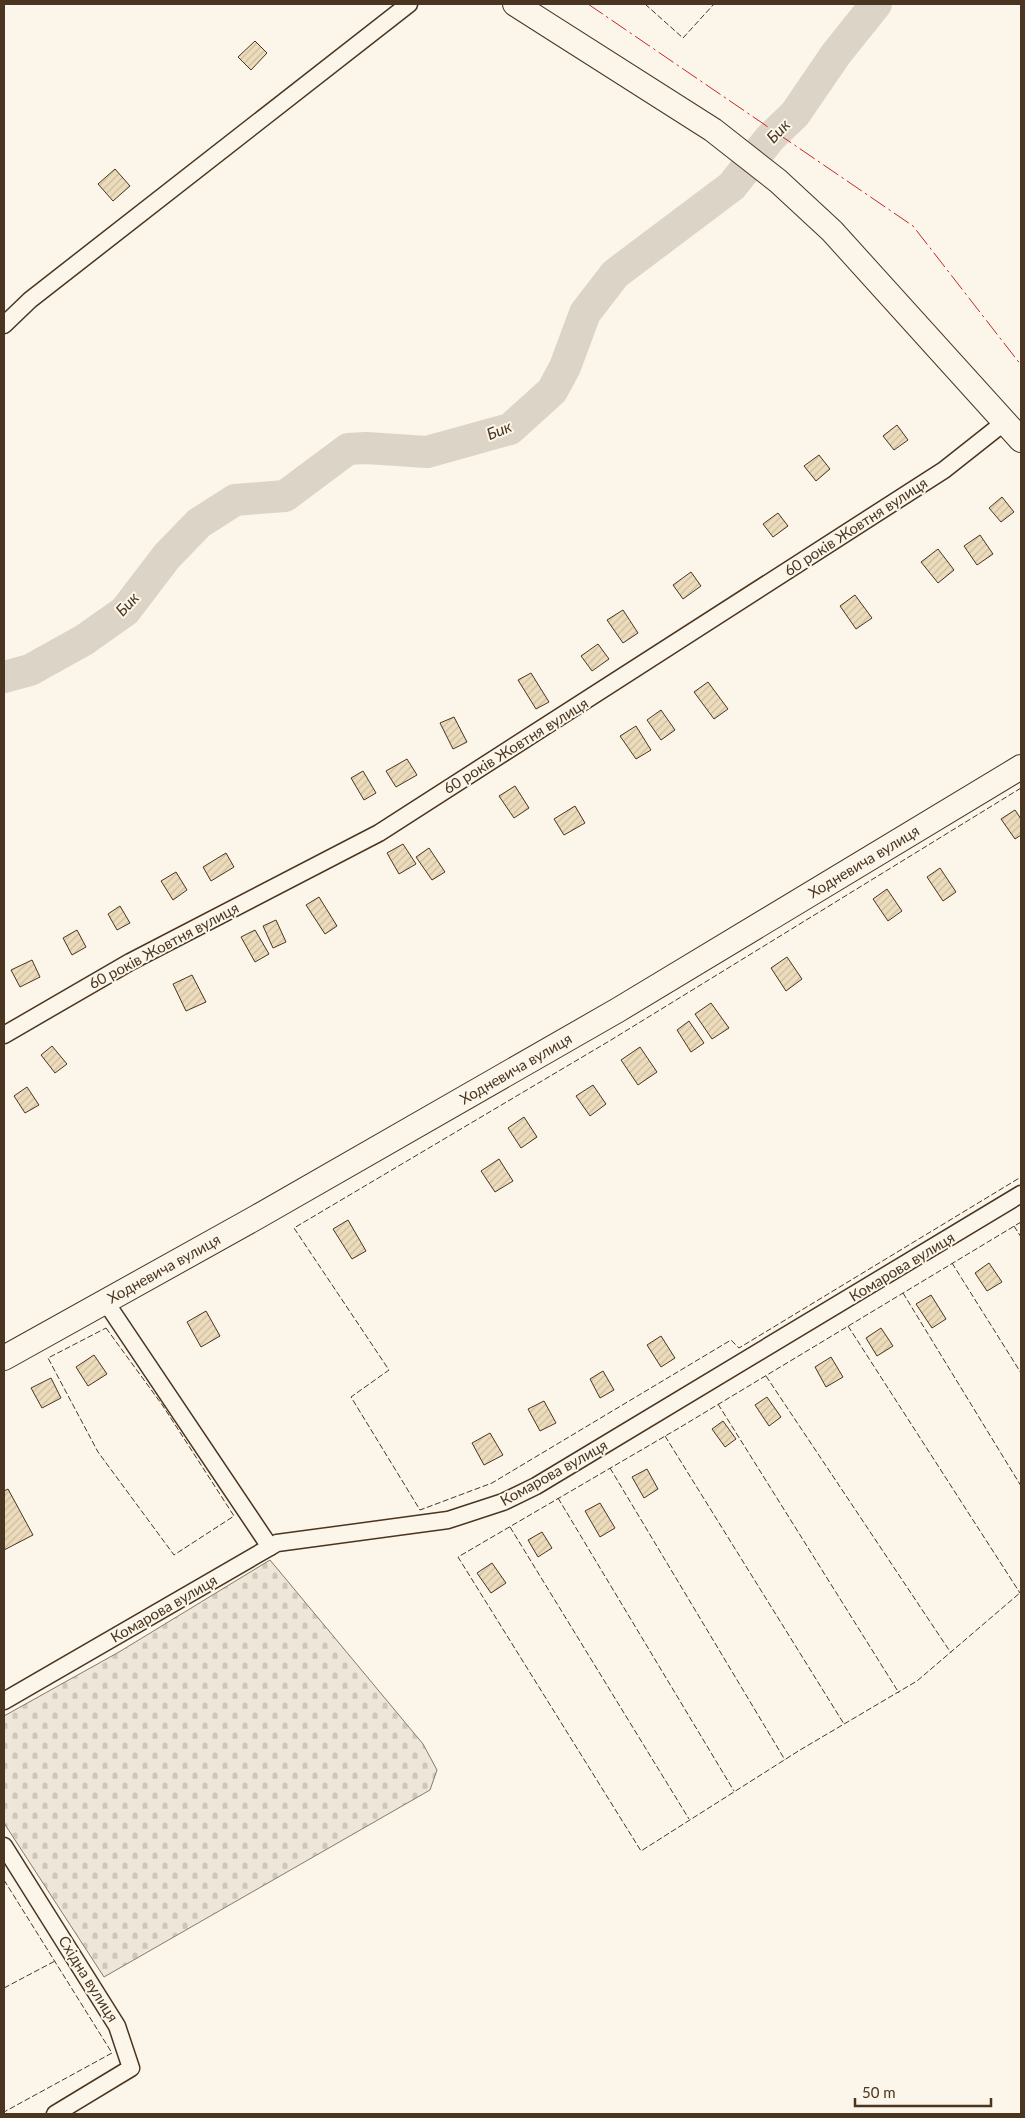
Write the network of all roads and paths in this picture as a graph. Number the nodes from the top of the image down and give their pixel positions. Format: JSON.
{"nodes":[{"id":1,"x":409,"y":4,"type":"edge"},
{"id":2,"x":515,"y":4,"type":"edge"},
{"id":3,"x":4,"y":325,"type":"edge"},
{"id":4,"x":1006,"y":421,"type":"junction"},
{"id":5,"x":1021,"y":440,"type":"edge"},
{"id":6,"x":1021,"y":767,"type":"edge"},
{"id":7,"x":4,"y":1035,"type":"edge"},
{"id":8,"x":1021,"y":1194,"type":"edge"},
{"id":9,"x":105,"y":1301,"type":"junction"},
{"id":10,"x":4,"y":1358,"type":"edge"},
{"id":11,"x":270,"y":1547,"type":"junction"},
{"id":12,"x":4,"y":1701,"type":"edge"},
{"id":13,"x":4,"y":1846,"type":"edge"},
{"id":14,"x":55,"y":2114,"type":"edge"}],
"edges":[{"from":1,"to":3,"type":"street"},
{"from":2,"to":4,"type":"main road"},
{"from":4,"to":5,"type":"main road"},
{"from":4,"to":7,"type":"street","name":"60 років Жовтня вулиця"},
{"from":6,"to":9,"type":"main road","name":"Ходневича вулиця"},
{"from":8,"to":11,"type":"street","name":"Комарова вулиця"},
{"from":9,"to":10,"type":"main road","name":"Ходневича вулиця"},
{"from":9,"to":11,"type":"street"},
{"from":11,"to":12,"type":"street","name":"Комарова вулиця"},
{"from":13,"to":14,"type":"street","name":"Східна вулиця"}]}
